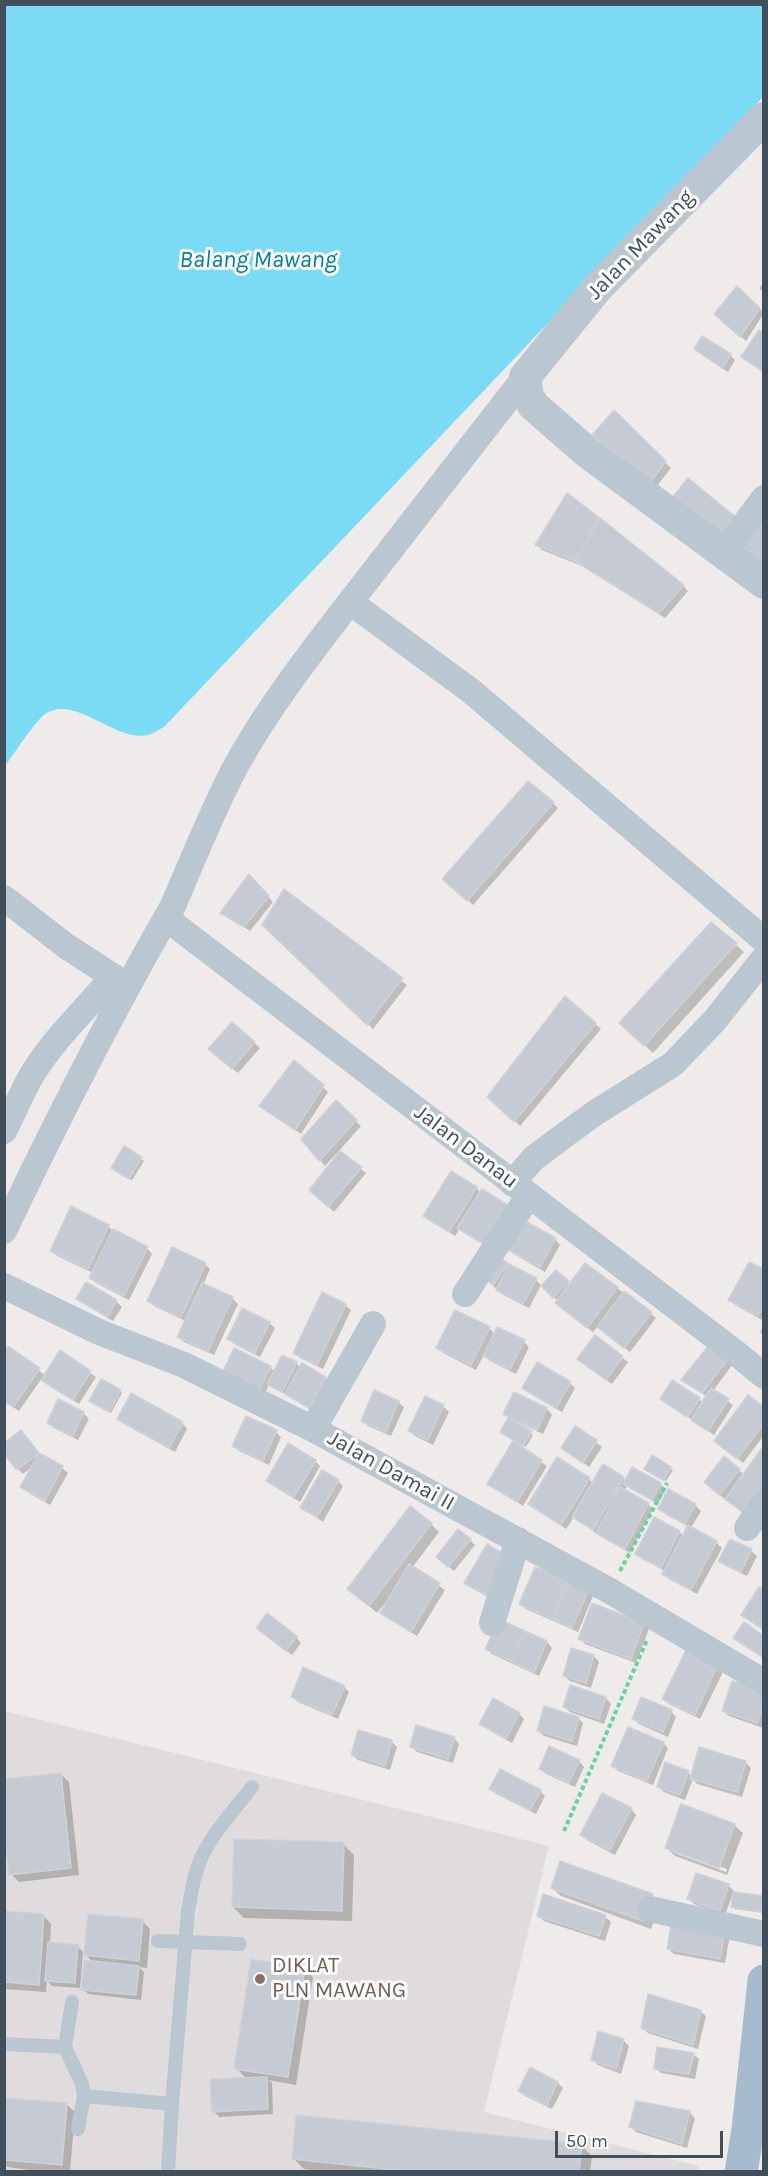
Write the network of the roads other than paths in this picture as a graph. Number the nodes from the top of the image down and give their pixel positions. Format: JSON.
{"nodes":[{"id":1,"x":764,"y":118,"type":"edge"},
{"id":2,"x":525,"y":377,"type":"junction"},
{"id":3,"x":764,"y":498,"type":"edge"},
{"id":4,"x":724,"y":552,"type":"junction"},
{"id":5,"x":764,"y":583,"type":"edge"},
{"id":6,"x":350,"y":602,"type":"junction"},
{"id":7,"x":4,"y":898,"type":"edge"},
{"id":8,"x":171,"y":910,"type":"junction"},
{"id":9,"x":764,"y":940,"type":"edge"},
{"id":10,"x":764,"y":958,"type":"edge"},
{"id":11,"x":120,"y":981,"type":"junction"},
{"id":12,"x":4,"y":1131,"type":"edge"},
{"id":13,"x":521,"y":1189,"type":"junction"},
{"id":14,"x":4,"y":1231,"type":"edge"},
{"id":15,"x":4,"y":1286,"type":"edge"},
{"id":16,"x":465,"y":1294,"type":"dead end"},
{"id":17,"x":373,"y":1324,"type":"dead end"},
{"id":18,"x":764,"y":1376,"type":"edge"},
{"id":19,"x":313,"y":1429,"type":"junction"},
{"id":20,"x":764,"y":1503,"type":"edge"},
{"id":21,"x":747,"y":1528,"type":"dead end"},
{"id":22,"x":518,"y":1540,"type":"junction"},
{"id":23,"x":492,"y":1623,"type":"dead end"},
{"id":24,"x":764,"y":1682,"type":"edge"},
{"id":25,"x":252,"y":1787,"type":"dead end"},
{"id":26,"x":650,"y":1909,"type":"dead end"},
{"id":27,"x":764,"y":1934,"type":"edge"},
{"id":28,"x":158,"y":1941,"type":"dead end"},
{"id":29,"x":186,"y":1942,"type":"junction"},
{"id":30,"x":240,"y":1944,"type":"dead end"},
{"id":31,"x":764,"y":1981,"type":"edge"},
{"id":32,"x":72,"y":2002,"type":"dead end"},
{"id":33,"x":4,"y":2044,"type":"edge"},
{"id":34,"x":65,"y":2047,"type":"junction"},
{"id":35,"x":84,"y":2096,"type":"junction"},
{"id":36,"x":172,"y":2104,"type":"junction"},
{"id":37,"x":78,"y":2129,"type":"dead end"},
{"id":38,"x":168,"y":2172,"type":"edge"},
{"id":39,"x":741,"y":2172,"type":"edge"}],
"edges":[{"from":1,"to":2,"type":"street","name":"Jalan Mawang"},
{"from":2,"to":4,"type":"street"},
{"from":2,"to":6,"type":"street","name":"Jalan Mawang"},
{"from":3,"to":4,"type":"street"},
{"from":4,"to":5,"type":"street"},
{"from":6,"to":8,"type":"street","name":"Jalan Mawang"},
{"from":6,"to":9,"type":"street"},
{"from":7,"to":11,"type":"street"},
{"from":8,"to":11,"type":"street","name":"Jalan Mawang"},
{"from":8,"to":13,"type":"street","name":"Jalan Danau"},
{"from":10,"to":13,"type":"street"},
{"from":11,"to":12,"type":"street"},
{"from":11,"to":14,"type":"street"},
{"from":13,"to":16,"type":"street"},
{"from":13,"to":18,"type":"street","name":"Jalan Danau"},
{"from":15,"to":19,"type":"street","name":"Jalan Damai II"},
{"from":17,"to":19,"type":"street"},
{"from":19,"to":22,"type":"street","name":"Jalan Damai II"},
{"from":20,"to":21,"type":"street"},
{"from":22,"to":23,"type":"street"},
{"from":22,"to":24,"type":"street","name":"Jalan Damai II"},
{"from":25,"to":29,"type":"lane"},
{"from":26,"to":27,"type":"street"},
{"from":28,"to":29,"type":"lane"},
{"from":29,"to":30,"type":"lane"},
{"from":29,"to":36,"type":"lane"},
{"from":31,"to":39,"type":"main road"},
{"from":32,"to":34,"type":"lane"},
{"from":33,"to":34,"type":"lane"},
{"from":34,"to":35,"type":"lane"},
{"from":35,"to":36,"type":"lane"},
{"from":35,"to":37,"type":"lane"},
{"from":36,"to":38,"type":"lane"}]}
